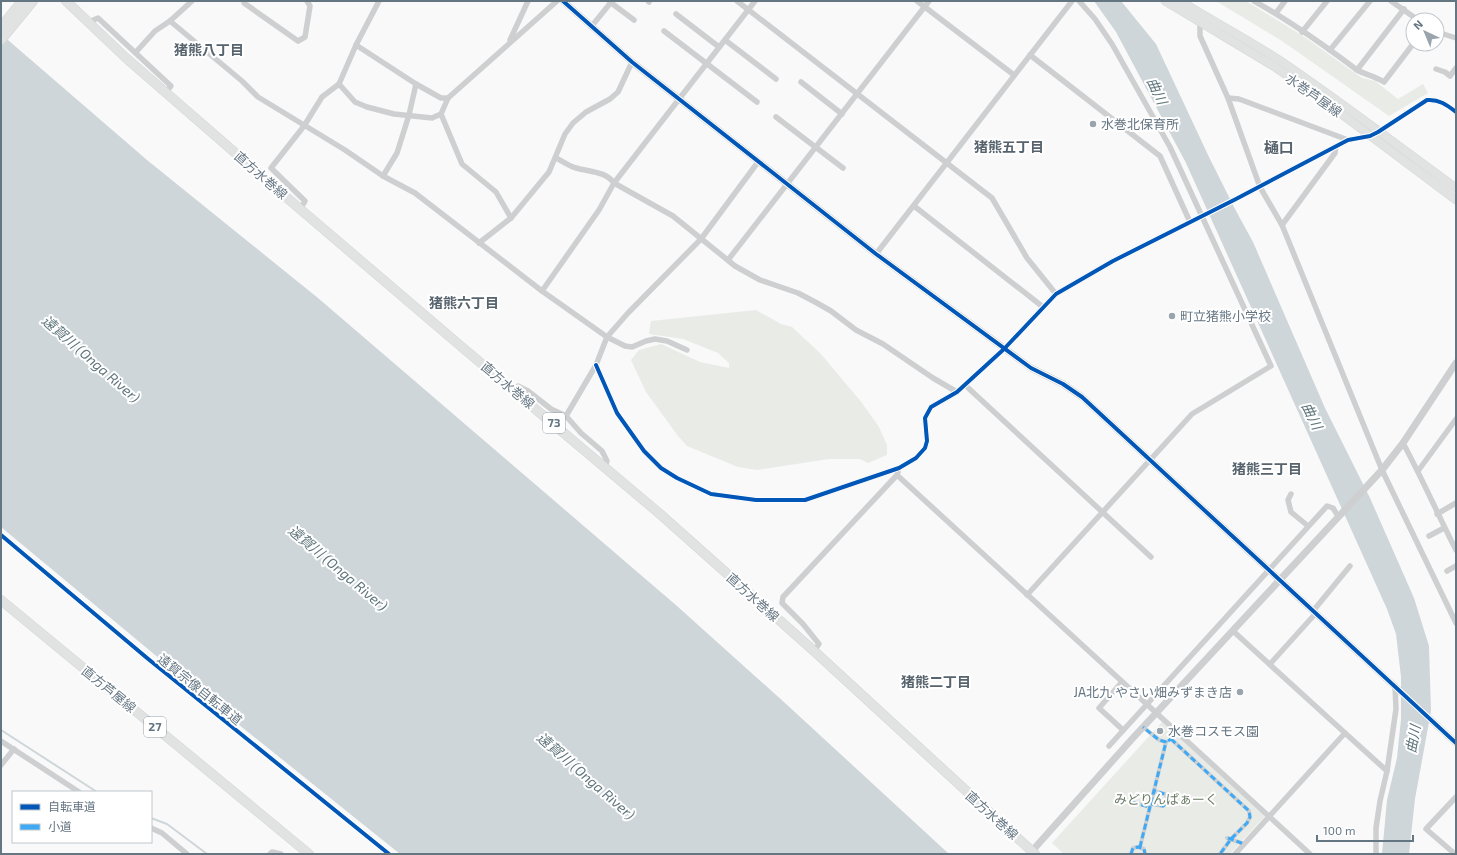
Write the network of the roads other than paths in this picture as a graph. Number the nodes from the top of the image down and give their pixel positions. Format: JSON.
{"nodes":[{"id":1,"x":22,"y":1,"type":"edge"},
{"id":2,"x":33,"y":1,"type":"edge"},
{"id":3,"x":66,"y":1,"type":"edge"},
{"id":4,"x":192,"y":1,"type":"edge"},
{"id":5,"x":244,"y":1,"type":"edge"},
{"id":6,"x":308,"y":1,"type":"edge"},
{"id":7,"x":379,"y":1,"type":"edge"},
{"id":8,"x":528,"y":1,"type":"edge"},
{"id":9,"x":556,"y":1,"type":"edge"},
{"id":10,"x":563,"y":1,"type":"edge"},
{"id":11,"x":738,"y":1,"type":"edge"},
{"id":12,"x":755,"y":1,"type":"edge"},
{"id":13,"x":916,"y":1,"type":"edge"},
{"id":14,"x":929,"y":1,"type":"edge"},
{"id":15,"x":1072,"y":1,"type":"edge"},
{"id":16,"x":1079,"y":1,"type":"edge"},
{"id":17,"x":1165,"y":1,"type":"edge"},
{"id":18,"x":1180,"y":1,"type":"edge"},
{"id":19,"x":1254,"y":1,"type":"edge"},
{"id":20,"x":1285,"y":1,"type":"edge"},
{"id":21,"x":1327,"y":1,"type":"edge"},
{"id":22,"x":1370,"y":1,"type":"edge"},
{"id":23,"x":1391,"y":1,"type":"edge"},
{"id":24,"x":611,"y":2,"type":"edge"},
{"id":25,"x":924,"y":7,"type":"junction"},
{"id":26,"x":748,"y":9,"type":"junction"},
{"id":27,"x":1404,"y":9,"type":"junction"},
{"id":28,"x":1408,"y":12,"type":"edge"},
{"id":29,"x":522,"y":13,"type":"junction"},
{"id":30,"x":1276,"y":13,"type":"junction"},
{"id":31,"x":676,"y":14,"type":"dead end"},
{"id":32,"x":1201,"y":18,"type":"junction"},
{"id":33,"x":534,"y":20,"type":"junction"},
{"id":34,"x":634,"y":20,"type":"dead end"},
{"id":35,"x":170,"y":21,"type":"junction"},
{"id":36,"x":88,"y":22,"type":"junction"},
{"id":37,"x":1,"y":27,"type":"edge"},
{"id":38,"x":591,"y":27,"type":"junction"},
{"id":39,"x":664,"y":32,"type":"dead end"},
{"id":40,"x":1302,"y":32,"type":"junction"},
{"id":41,"x":1445,"y":35,"type":"edge"},
{"id":42,"x":1456,"y":38,"type":"edge"},
{"id":43,"x":1,"y":40,"type":"edge"},
{"id":44,"x":725,"y":40,"type":"junction"},
{"id":45,"x":509,"y":42,"type":"junction"},
{"id":46,"x":356,"y":45,"type":"junction"},
{"id":47,"x":719,"y":47,"type":"junction"},
{"id":48,"x":1330,"y":50,"type":"junction"},
{"id":49,"x":136,"y":52,"type":"junction"},
{"id":50,"x":1407,"y":52,"type":"edge"},
{"id":51,"x":1030,"y":55,"type":"junction"},
{"id":52,"x":632,"y":62,"type":"junction"},
{"id":53,"x":706,"y":64,"type":"junction"},
{"id":54,"x":1456,"y":68,"type":"edge"},
{"id":55,"x":1436,"y":69,"type":"dead end"},
{"id":56,"x":1357,"y":70,"type":"junction"},
{"id":57,"x":1014,"y":75,"type":"junction"},
{"id":58,"x":776,"y":79,"type":"dead end"},
{"id":59,"x":801,"y":82,"type":"dead end"},
{"id":60,"x":339,"y":84,"type":"junction"},
{"id":61,"x":416,"y":84,"type":"junction"},
{"id":62,"x":166,"y":92,"type":"junction"},
{"id":63,"x":857,"y":94,"type":"junction"},
{"id":64,"x":448,"y":98,"type":"junction"},
{"id":65,"x":1228,"y":98,"type":"junction"},
{"id":66,"x":679,"y":100,"type":"junction"},
{"id":67,"x":757,"y":102,"type":"dead end"},
{"id":68,"x":1456,"y":112,"type":"edge"},
{"id":69,"x":441,"y":114,"type":"junction"},
{"id":70,"x":842,"y":114,"type":"junction"},
{"id":71,"x":409,"y":115,"type":"junction"},
{"id":72,"x":776,"y":118,"type":"dead end"},
{"id":73,"x":304,"y":126,"type":"junction"},
{"id":74,"x":1374,"y":134,"type":"junction"},
{"id":75,"x":1348,"y":140,"type":"junction"},
{"id":76,"x":1336,"y":146,"type":"junction"},
{"id":77,"x":815,"y":147,"type":"junction"},
{"id":78,"x":556,"y":158,"type":"junction"},
{"id":79,"x":758,"y":162,"type":"junction"},
{"id":80,"x":947,"y":163,"type":"junction"},
{"id":81,"x":843,"y":168,"type":"dead end"},
{"id":82,"x":383,"y":176,"type":"junction"},
{"id":83,"x":614,"y":183,"type":"junction"},
{"id":84,"x":786,"y":184,"type":"junction"},
{"id":85,"x":1260,"y":187,"type":"junction"},
{"id":86,"x":1456,"y":188,"type":"edge"},
{"id":87,"x":1456,"y":200,"type":"edge"},
{"id":88,"x":914,"y":206,"type":"junction"},
{"id":89,"x":300,"y":208,"type":"junction"},
{"id":90,"x":1201,"y":216,"type":"junction"},
{"id":91,"x":511,"y":218,"type":"junction"},
{"id":92,"x":1190,"y":222,"type":"junction"},
{"id":93,"x":1282,"y":225,"type":"junction"},
{"id":94,"x":701,"y":239,"type":"junction"},
{"id":95,"x":479,"y":243,"type":"junction"},
{"id":96,"x":876,"y":254,"type":"junction"},
{"id":97,"x":728,"y":260,"type":"junction"},
{"id":98,"x":542,"y":291,"type":"junction"},
{"id":99,"x":1056,"y":294,"type":"junction"},
{"id":100,"x":1043,"y":307,"type":"junction"},
{"id":101,"x":607,"y":337,"type":"junction"},
{"id":102,"x":1004,"y":349,"type":"junction"},
{"id":103,"x":688,"y":350,"type":"dead end"},
{"id":104,"x":1456,"y":363,"type":"edge"},
{"id":105,"x":596,"y":365,"type":"junction"},
{"id":106,"x":965,"y":385,"type":"junction"},
{"id":107,"x":513,"y":389,"type":"junction"},
{"id":108,"x":957,"y":392,"type":"junction"},
{"id":109,"x":566,"y":416,"type":"junction"},
{"id":110,"x":1456,"y":419,"type":"edge"},
{"id":111,"x":1403,"y":443,"type":"junction"},
{"id":112,"x":1150,"y":461,"type":"junction"},
{"id":113,"x":605,"y":466,"type":"junction"},
{"id":114,"x":899,"y":468,"type":"junction"},
{"id":115,"x":1382,"y":470,"type":"junction"},
{"id":116,"x":1418,"y":471,"type":"junction"},
{"id":117,"x":897,"y":475,"type":"junction"},
{"id":118,"x":1291,"y":494,"type":"dead end"},
{"id":119,"x":1456,"y":503,"type":"edge"},
{"id":120,"x":1103,"y":513,"type":"junction"},
{"id":121,"x":1437,"y":514,"type":"junction"},
{"id":122,"x":1340,"y":515,"type":"junction"},
{"id":123,"x":1308,"y":526,"type":"junction"},
{"id":124,"x":1444,"y":528,"type":"junction"},
{"id":125,"x":1429,"y":536,"type":"dead end"},
{"id":126,"x":1456,"y":550,"type":"edge"},
{"id":127,"x":1151,"y":557,"type":"dead end"},
{"id":128,"x":1350,"y":566,"type":"dead end"},
{"id":129,"x":1456,"y":566,"type":"edge"},
{"id":130,"x":1268,"y":570,"type":"junction"},
{"id":131,"x":1447,"y":570,"type":"dead end"},
{"id":132,"x":1280,"y":581,"type":"junction"},
{"id":133,"x":1027,"y":595,"type":"junction"},
{"id":134,"x":1,"y":600,"type":"edge"},
{"id":135,"x":1314,"y":612,"type":"junction"},
{"id":136,"x":1456,"y":623,"type":"edge"},
{"id":137,"x":1233,"y":631,"type":"junction"},
{"id":138,"x":814,"y":651,"type":"junction"},
{"id":139,"x":1270,"y":664,"type":"junction"},
{"id":140,"x":1122,"y":682,"type":"junction"},
{"id":141,"x":1396,"y":687,"type":"junction"},
{"id":142,"x":1146,"y":705,"type":"junction"},
{"id":143,"x":1156,"y":714,"type":"junction"},
{"id":144,"x":1143,"y":728,"type":"junction"},
{"id":145,"x":1123,"y":730,"type":"junction"},
{"id":146,"x":1178,"y":732,"type":"junction"},
{"id":147,"x":1345,"y":733,"type":"junction"},
{"id":148,"x":1172,"y":739,"type":"junction"},
{"id":149,"x":1,"y":740,"type":"edge"},
{"id":150,"x":1166,"y":742,"type":"junction"},
{"id":151,"x":1456,"y":743,"type":"edge"},
{"id":152,"x":1109,"y":746,"type":"dead end"},
{"id":153,"x":14,"y":749,"type":"junction"},
{"id":154,"x":1,"y":765,"type":"edge"},
{"id":155,"x":1387,"y":771,"type":"junction"},
{"id":156,"x":77,"y":791,"type":"edge"},
{"id":157,"x":1154,"y":791,"type":"junction"},
{"id":158,"x":1456,"y":797,"type":"edge"},
{"id":159,"x":1124,"y":800,"type":"dead end"},
{"id":160,"x":1150,"y":806,"type":"junction"},
{"id":161,"x":1270,"y":817,"type":"junction"},
{"id":162,"x":152,"y":828,"type":"edge"},
{"id":163,"x":1229,"y":838,"type":"junction"},
{"id":164,"x":1244,"y":844,"type":"junction"},
{"id":165,"x":1140,"y":847,"type":"junction"},
{"id":166,"x":1033,"y":852,"type":"edge"},
{"id":167,"x":187,"y":854,"type":"edge"},
{"id":168,"x":270,"y":854,"type":"edge"},
{"id":169,"x":282,"y":854,"type":"edge"},
{"id":170,"x":309,"y":854,"type":"edge"},
{"id":171,"x":1131,"y":854,"type":"edge"},
{"id":172,"x":1145,"y":854,"type":"edge"},
{"id":173,"x":1220,"y":854,"type":"edge"},
{"id":174,"x":1235,"y":854,"type":"edge"},
{"id":175,"x":1310,"y":854,"type":"edge"},
{"id":176,"x":1376,"y":854,"type":"edge"},
{"id":177,"x":1455,"y":854,"type":"edge"}],
"edges":[{"from":1,"to":37,"type":"main road"},
{"from":2,"to":43,"type":"main road"},
{"from":3,"to":36,"type":"main road","name":"直方水巻線","number":"73"},
{"from":4,"to":35,"type":"street"},
{"from":5,"to":6,"type":"street"},
{"from":7,"to":46,"type":"street"},
{"from":8,"to":29,"type":"street"},
{"from":9,"to":33,"type":"street"},
{"from":10,"to":38,"type":"street"},
{"from":11,"to":26,"type":"street"},
{"from":12,"to":26,"type":"street"},
{"from":13,"to":25,"type":"street"},
{"from":14,"to":25,"type":"street"},
{"from":15,"to":51,"type":"street"},
{"from":16,"to":90,"type":"street"},
{"from":17,"to":32,"type":"main road","name":"水巻芦屋線"},
{"from":18,"to":32,"type":"main road","name":"水巻芦屋線"},
{"from":19,"to":30,"type":"street"},
{"from":20,"to":30,"type":"street"},
{"from":21,"to":40,"type":"street"},
{"from":22,"to":48,"type":"street"},
{"from":23,"to":27,"type":"street"},
{"from":24,"to":34,"type":"street"},
{"from":24,"to":38,"type":"street"},
{"from":25,"to":57,"type":"street"},
{"from":25,"to":63,"type":"street"},
{"from":26,"to":44,"type":"street"},
{"from":26,"to":63,"type":"street"},
{"from":27,"to":28,"type":"street"},
{"from":27,"to":56,"type":"street"},
{"from":29,"to":33,"type":"street"},
{"from":29,"to":45,"type":"street"},
{"from":30,"to":40,"type":"street"},
{"from":31,"to":47,"type":"street"},
{"from":32,"to":65,"type":"street"},
{"from":32,"to":74,"type":"main road","name":"水巻芦屋線"},
{"from":33,"to":45,"type":"street"},
{"from":35,"to":49,"type":"street"},
{"from":35,"to":73,"type":"street"},
{"from":36,"to":49,"type":"street"},
{"from":36,"to":62,"type":"main road","name":"直方水巻線","number":"73"},
{"from":38,"to":52,"type":"street"},
{"from":39,"to":53,"type":"street"},
{"from":40,"to":48,"type":"street"},
{"from":41,"to":42,"type":"street"},
{"from":44,"to":47,"type":"street"},
{"from":44,"to":58,"type":"street"},
{"from":45,"to":64,"type":"street"},
{"from":46,"to":60,"type":"street"},
{"from":46,"to":61,"type":"street"},
{"from":47,"to":53,"type":"street"},
{"from":48,"to":56,"type":"street"},
{"from":49,"to":62,"type":"street"},
{"from":50,"to":56,"type":"street"},
{"from":51,"to":57,"type":"street"},
{"from":51,"to":92,"type":"street"},
{"from":52,"to":66,"type":"street"},
{"from":52,"to":78,"type":"street"},
{"from":53,"to":66,"type":"street"},
{"from":53,"to":67,"type":"street"},
{"from":54,"to":55,"type":"street"},
{"from":57,"to":80,"type":"street"},
{"from":59,"to":70,"type":"street"},
{"from":60,"to":71,"type":"street"},
{"from":60,"to":73,"type":"street"},
{"from":61,"to":64,"type":"street"},
{"from":61,"to":71,"type":"street"},
{"from":62,"to":89,"type":"main road","name":"直方水巻線","number":"73"},
{"from":63,"to":70,"type":"street"},
{"from":63,"to":80,"type":"street"},
{"from":64,"to":69,"type":"street"},
{"from":65,"to":75,"type":"street"},
{"from":65,"to":85,"type":"street"},
{"from":66,"to":79,"type":"street"},
{"from":66,"to":83,"type":"street"},
{"from":68,"to":74,"type":"street"},
{"from":69,"to":71,"type":"street"},
{"from":69,"to":91,"type":"street"},
{"from":70,"to":77,"type":"street"},
{"from":71,"to":82,"type":"street"},
{"from":72,"to":77,"type":"street"},
{"from":73,"to":82,"type":"street"},
{"from":73,"to":89,"type":"street"},
{"from":74,"to":75,"type":"street"},
{"from":74,"to":86,"type":"main road","name":"水巻芦屋線"},
{"from":74,"to":87,"type":"main road","name":"水巻芦屋線"},
{"from":75,"to":76,"type":"street"},
{"from":76,"to":85,"type":"street"},
{"from":76,"to":93,"type":"street"},
{"from":77,"to":81,"type":"street"},
{"from":77,"to":84,"type":"street"},
{"from":78,"to":83,"type":"street"},
{"from":78,"to":91,"type":"street"},
{"from":79,"to":84,"type":"street"},
{"from":79,"to":94,"type":"street"},
{"from":80,"to":88,"type":"street"},
{"from":80,"to":99,"type":"street"},
{"from":82,"to":95,"type":"street"},
{"from":83,"to":94,"type":"street"},
{"from":83,"to":98,"type":"street"},
{"from":84,"to":96,"type":"street"},
{"from":84,"to":97,"type":"street"},
{"from":85,"to":90,"type":"street"},
{"from":85,"to":93,"type":"street"},
{"from":88,"to":96,"type":"street"},
{"from":88,"to":100,"type":"street"},
{"from":89,"to":107,"type":"main road","name":"直方水巻線","number":"73"},
{"from":90,"to":92,"type":"street"},
{"from":90,"to":112,"type":"street"},
{"from":91,"to":95,"type":"street"},
{"from":92,"to":99,"type":"street"},
{"from":93,"to":115,"type":"street"},
{"from":94,"to":97,"type":"street"},
{"from":94,"to":101,"type":"street"},
{"from":95,"to":98,"type":"street"},
{"from":96,"to":102,"type":"street"},
{"from":97,"to":108,"type":"street"},
{"from":98,"to":101,"type":"street"},
{"from":99,"to":100,"type":"street"},
{"from":100,"to":102,"type":"street"},
{"from":101,"to":103,"type":"street"},
{"from":101,"to":105,"type":"street"},
{"from":102,"to":106,"type":"street"},
{"from":102,"to":112,"type":"street"},
{"from":104,"to":111,"type":"street"},
{"from":105,"to":109,"type":"street"},
{"from":105,"to":114,"type":"street"},
{"from":106,"to":108,"type":"street"},
{"from":106,"to":120,"type":"street"},
{"from":107,"to":109,"type":"street"},
{"from":107,"to":113,"type":"main road","name":"直方水巻線","number":"73"},
{"from":108,"to":114,"type":"street"},
{"from":109,"to":113,"type":"street"},
{"from":110,"to":116,"type":"street"},
{"from":111,"to":115,"type":"street"},
{"from":111,"to":116,"type":"street"},
{"from":112,"to":120,"type":"street"},
{"from":112,"to":130,"type":"street"},
{"from":113,"to":138,"type":"main road","name":"直方水巻線","number":"73"},
{"from":114,"to":117,"type":"street"},
{"from":115,"to":122,"type":"street"},
{"from":115,"to":136,"type":"street"},
{"from":116,"to":121,"type":"street"},
{"from":117,"to":133,"type":"street"},
{"from":117,"to":138,"type":"street"},
{"from":118,"to":123,"type":"street"},
{"from":119,"to":121,"type":"street"},
{"from":120,"to":127,"type":"street"},
{"from":120,"to":133,"type":"street"},
{"from":121,"to":124,"type":"street"},
{"from":122,"to":123,"type":"street"},
{"from":122,"to":132,"type":"street"},
{"from":123,"to":130,"type":"street"},
{"from":124,"to":125,"type":"street"},
{"from":124,"to":126,"type":"street"},
{"from":128,"to":135,"type":"street"},
{"from":129,"to":131,"type":"street"},
{"from":130,"to":132,"type":"street"},
{"from":130,"to":142,"type":"street"},
{"from":132,"to":135,"type":"street"},
{"from":132,"to":137,"type":"street"},
{"from":133,"to":140,"type":"street"},
{"from":134,"to":170,"type":"main road","name":"直方芦屋線","number":"27"},
{"from":135,"to":139,"type":"street"},
{"from":135,"to":141,"type":"street"},
{"from":137,"to":139,"type":"street"},
{"from":137,"to":143,"type":"street"},
{"from":138,"to":166,"type":"main road","name":"直方水巻線","number":"73"},
{"from":139,"to":147,"type":"street"},
{"from":140,"to":142,"type":"street"},
{"from":140,"to":145,"type":"street"},
{"from":141,"to":151,"type":"street"},
{"from":141,"to":155,"type":"street"},
{"from":142,"to":143,"type":"street"},
{"from":142,"to":145,"type":"street"},
{"from":143,"to":144,"type":"street"},
{"from":143,"to":146,"type":"street"},
{"from":144,"to":150,"type":"street"},
{"from":144,"to":166,"type":"street"},
{"from":145,"to":152,"type":"street"},
{"from":146,"to":148,"type":"street"},
{"from":146,"to":161,"type":"street"},
{"from":147,"to":155,"type":"street"},
{"from":147,"to":161,"type":"street"},
{"from":148,"to":150,"type":"street"},
{"from":148,"to":163,"type":"street"},
{"from":149,"to":153,"type":"street"},
{"from":150,"to":157,"type":"street"},
{"from":153,"to":154,"type":"street"},
{"from":153,"to":156,"type":"street"},
{"from":155,"to":176,"type":"street"},
{"from":157,"to":160,"type":"street"},
{"from":157,"to":160,"type":"street"},
{"from":158,"to":177,"type":"street"},
{"from":159,"to":160,"type":"street"},
{"from":160,"to":165,"type":"street"},
{"from":161,"to":164,"type":"street"},
{"from":161,"to":175,"type":"street"},
{"from":162,"to":167,"type":"street"},
{"from":163,"to":164,"type":"street"},
{"from":163,"to":173,"type":"street"},
{"from":164,"to":174,"type":"street"},
{"from":165,"to":171,"type":"street"},
{"from":165,"to":172,"type":"street"},
{"from":168,"to":169,"type":"street"}]}
